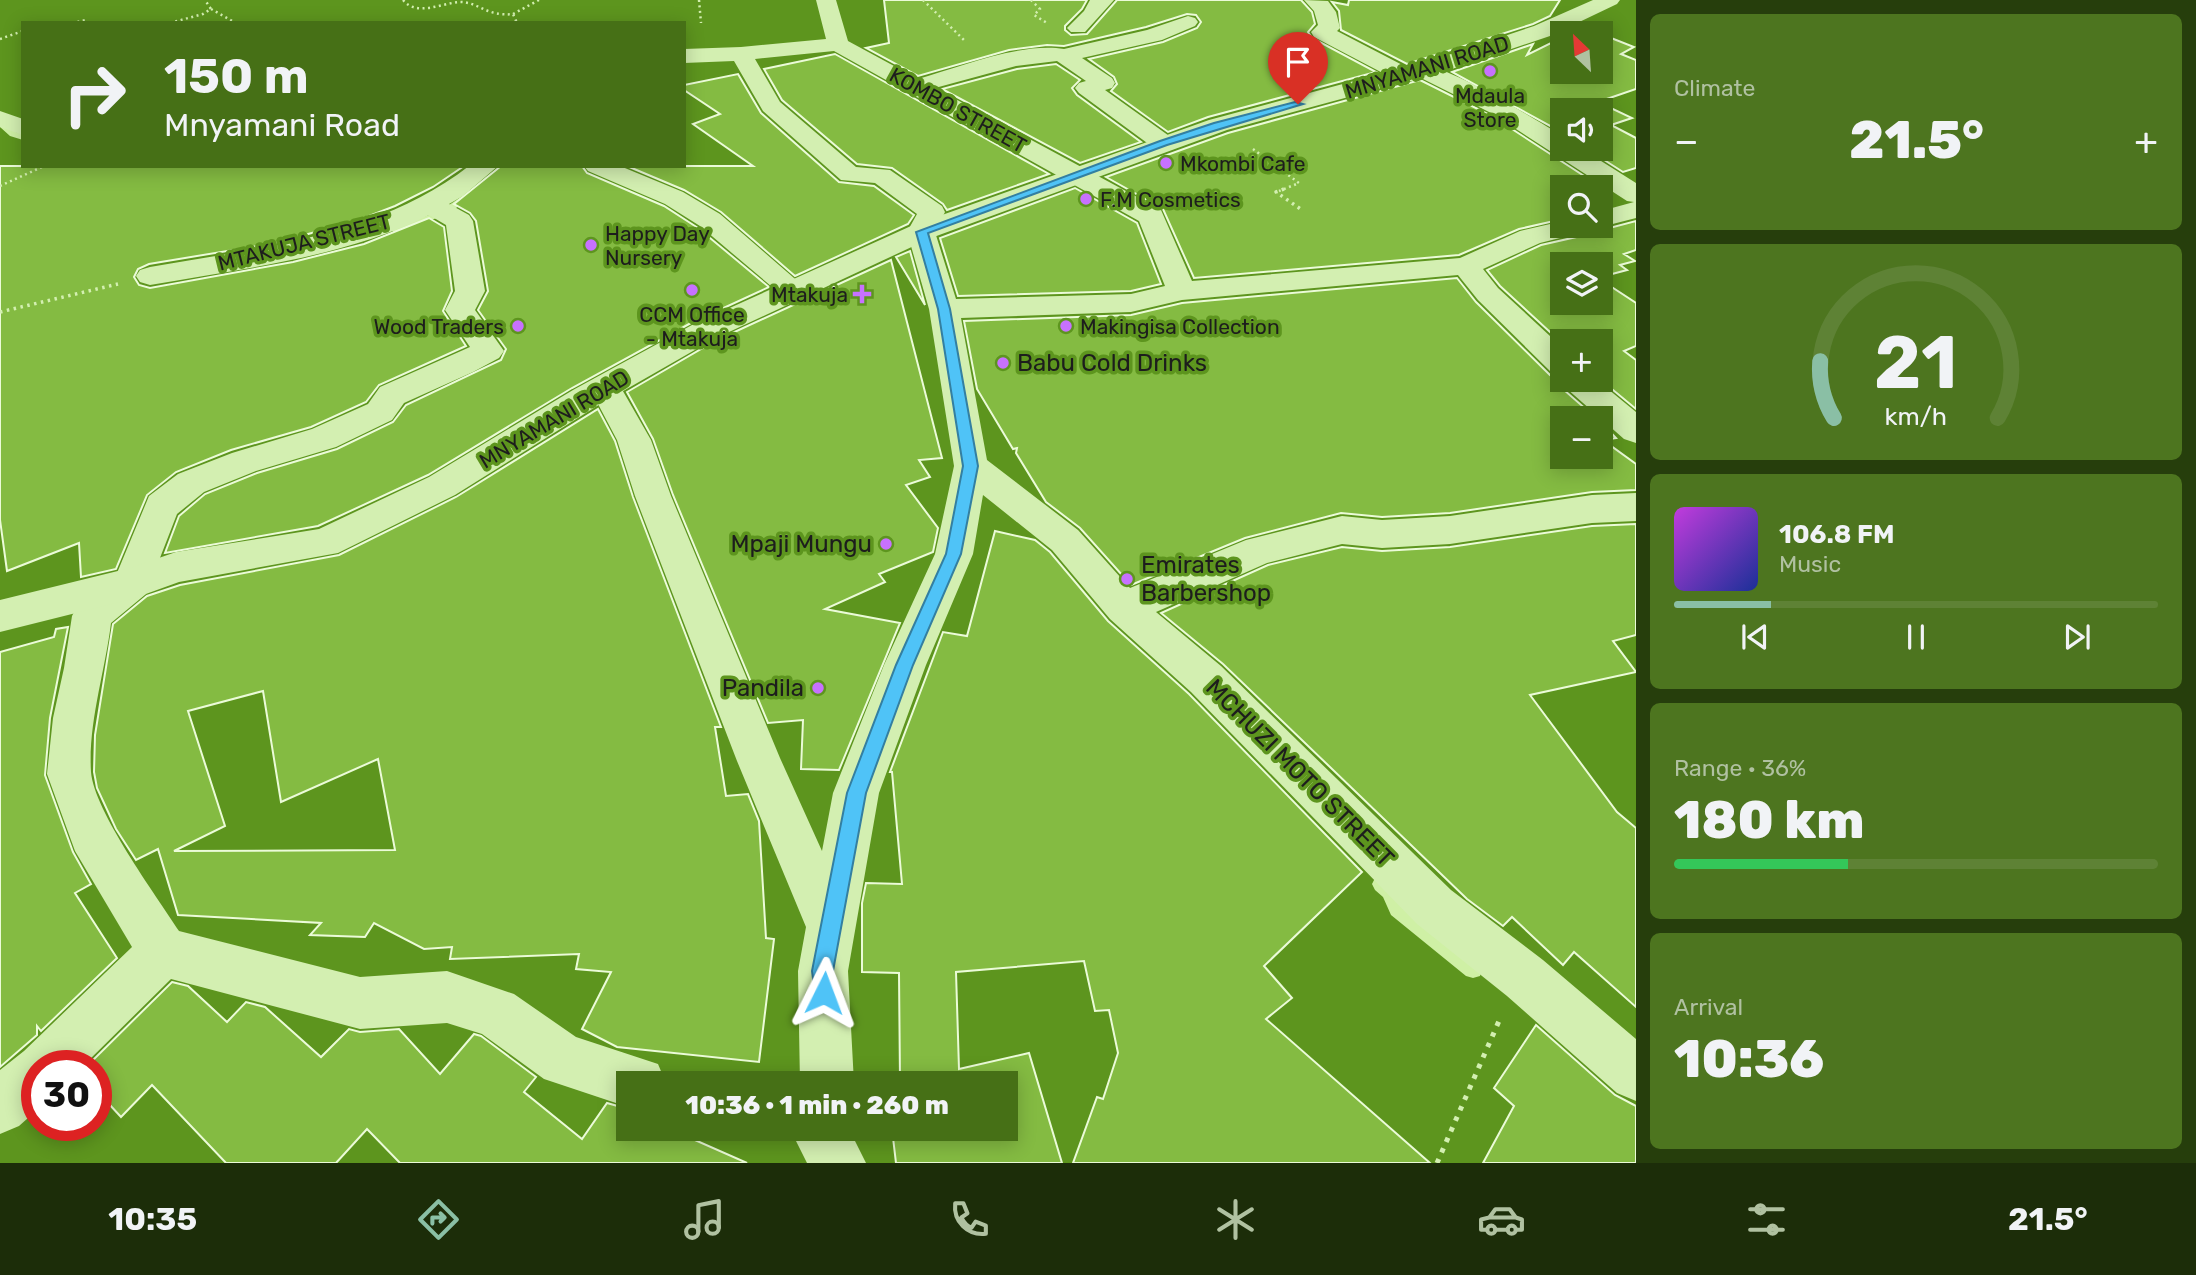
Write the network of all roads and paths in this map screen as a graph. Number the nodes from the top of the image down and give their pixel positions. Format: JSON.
{"nodes":[{"id":1,"x":205,"y":0,"type":"edge"},
{"id":2,"x":403,"y":0,"type":"edge"},
{"id":3,"x":539,"y":0,"type":"edge"},
{"id":4,"x":826,"y":0,"type":"edge"},
{"id":5,"x":923,"y":0,"type":"edge"},
{"id":6,"x":1104,"y":0,"type":"edge"},
{"id":7,"x":1314,"y":0,"type":"edge"},
{"id":8,"x":1610,"y":0,"type":"edge"},
{"id":9,"x":211,"y":9,"type":"junction"},
{"id":10,"x":513,"y":14,"type":"junction"},
{"id":11,"x":177,"y":21,"type":"edge"},
{"id":12,"x":232,"y":21,"type":"edge"},
{"id":13,"x":516,"y":21,"type":"edge"},
{"id":14,"x":1188,"y":22,"type":"dead end"},
{"id":15,"x":1078,"y":28,"type":"dead end"},
{"id":16,"x":21,"y":32,"type":"edge"},
{"id":17,"x":0,"y":39,"type":"edge"},
{"id":18,"x":838,"y":44,"type":"junction"},
{"id":19,"x":741,"y":54,"type":"junction"},
{"id":20,"x":686,"y":56,"type":"edge"},
{"id":21,"x":1064,"y":56,"type":"junction"},
{"id":22,"x":1415,"y":73,"type":"junction"},
{"id":23,"x":953,"y":76,"type":"junction"},
{"id":24,"x":917,"y":86,"type":"junction"},
{"id":25,"x":0,"y":118,"type":"edge"},
{"id":26,"x":1218,"y":125,"type":"junction"},
{"id":27,"x":21,"y":127,"type":"edge"},
{"id":28,"x":1550,"y":139,"type":"edge"},
{"id":29,"x":1163,"y":143,"type":"junction"},
{"id":30,"x":1584,"y":161,"type":"edge"},
{"id":31,"x":40,"y":168,"type":"edge"},
{"id":32,"x":482,"y":168,"type":"edge"},
{"id":33,"x":602,"y":168,"type":"edge"},
{"id":34,"x":1079,"y":174,"type":"junction"},
{"id":35,"x":0,"y":186,"type":"edge"},
{"id":36,"x":1636,"y":195,"type":"edge"},
{"id":37,"x":430,"y":204,"type":"junction"},
{"id":38,"x":1302,"y":210,"type":"dead end"},
{"id":39,"x":1636,"y":210,"type":"edge"},
{"id":40,"x":1613,"y":216,"type":"edge"},
{"id":41,"x":921,"y":232,"type":"junction"},
{"id":42,"x":1550,"y":232,"type":"edge"},
{"id":43,"x":1466,"y":266,"type":"junction"},
{"id":44,"x":150,"y":276,"type":"joint"},
{"id":45,"x":794,"y":291,"type":"junction"},
{"id":46,"x":1182,"y":291,"type":"junction"},
{"id":47,"x":944,"y":309,"type":"junction"},
{"id":48,"x":0,"y":312,"type":"edge"},
{"id":49,"x":1550,"y":354,"type":"edge"},
{"id":50,"x":605,"y":387,"type":"junction"},
{"id":51,"x":1591,"y":392,"type":"edge"},
{"id":52,"x":1636,"y":431,"type":"edge"},
{"id":53,"x":971,"y":466,"type":"junction"},
{"id":54,"x":1636,"y":507,"type":"edge"},
{"id":55,"x":132,"y":583,"type":"junction"},
{"id":56,"x":1125,"y":608,"type":"junction"},
{"id":57,"x":0,"y":616,"type":"edge"},
{"id":58,"x":832,"y":929,"type":"junction"},
{"id":59,"x":163,"y":952,"type":"junction"},
{"id":60,"x":1525,"y":978,"type":"junction"},
{"id":61,"x":61,"y":1050,"type":"edge"},
{"id":62,"x":826,"y":1071,"type":"edge"},
{"id":63,"x":1636,"y":1074,"type":"edge"},
{"id":64,"x":616,"y":1076,"type":"edge"},
{"id":65,"x":21,"y":1087,"type":"edge"},
{"id":66,"x":0,"y":1107,"type":"edge"},
{"id":67,"x":813,"y":1141,"type":"edge"},
{"id":68,"x":824,"y":1141,"type":"edge"},
{"id":69,"x":805,"y":1163,"type":"edge"},
{"id":70,"x":838,"y":1163,"type":"edge"},
{"id":71,"x":1437,"y":1163,"type":"edge"}],
"edges":[{"from":1,"to":9,"type":"path"},
{"from":2,"to":10,"type":"path"},
{"from":3,"to":10,"type":"path"},
{"from":4,"to":18,"type":"street"},
{"from":5,"to":23,"type":"path"},
{"from":6,"to":15,"type":"street"},
{"from":7,"to":22,"type":"street"},
{"from":8,"to":22,"type":"street","name":"MNYAMANI ROAD"},
{"from":9,"to":11,"type":"path"},
{"from":9,"to":12,"type":"path"},
{"from":10,"to":13,"type":"path"},
{"from":14,"to":21,"type":"street"},
{"from":16,"to":17,"type":"path"},
{"from":18,"to":19,"type":"street"},
{"from":18,"to":24,"type":"street","name":"KOMBO STREET"},
{"from":19,"to":20,"type":"street"},
{"from":19,"to":41,"type":"street"},
{"from":21,"to":23,"type":"street"},
{"from":21,"to":29,"type":"street"},
{"from":22,"to":26,"type":"street","name":"MNYAMANI ROAD"},
{"from":22,"to":28,"type":"street"},
{"from":23,"to":24,"type":"street"},
{"from":24,"to":34,"type":"street","name":"KOMBO STREET"},
{"from":25,"to":27,"type":"street"},
{"from":26,"to":29,"type":"street","name":"MNYAMANI ROAD"},
{"from":26,"to":38,"type":"path"},
{"from":29,"to":34,"type":"street","name":"MNYAMANI ROAD"},
{"from":30,"to":36,"type":"street"},
{"from":31,"to":35,"type":"path"},
{"from":32,"to":37,"type":"street","name":"MTAKUJA STREET"},
{"from":33,"to":45,"type":"street"},
{"from":34,"to":41,"type":"street","name":"MNYAMANI ROAD"},
{"from":34,"to":46,"type":"street","name":"KOMBO STREET"},
{"from":37,"to":44,"type":"street","name":"MTAKUJA STREET"},
{"from":37,"to":55,"type":"street"},
{"from":39,"to":40,"type":"street"},
{"from":41,"to":45,"type":"street","name":"MNYAMANI ROAD"},
{"from":41,"to":47,"type":"street"},
{"from":42,"to":43,"type":"street"},
{"from":43,"to":46,"type":"street"},
{"from":43,"to":49,"type":"street"},
{"from":44,"to":48,"type":"path"},
{"from":45,"to":50,"type":"street","name":"MNYAMANI ROAD"},
{"from":46,"to":47,"type":"street"},
{"from":47,"to":53,"type":"street"},
{"from":50,"to":55,"type":"street","name":"MNYAMANI ROAD"},
{"from":50,"to":58,"type":"street"},
{"from":51,"to":52,"type":"street"},
{"from":53,"to":56,"type":"street","name":"MCHUZI MOTO STREET"},
{"from":53,"to":58,"type":"street"},
{"from":54,"to":56,"type":"street"},
{"from":55,"to":57,"type":"street","name":"MNYAMANI ROAD"},
{"from":55,"to":59,"type":"street"},
{"from":56,"to":60,"type":"street","name":"MCHUZI MOTO STREET"},
{"from":58,"to":62,"type":"street"},
{"from":59,"to":61,"type":"street"},
{"from":59,"to":64,"type":"street"},
{"from":60,"to":63,"type":"street","name":"MCHUZI MOTO STREET"},
{"from":60,"to":71,"type":"path"},
{"from":65,"to":66,"type":"street"},
{"from":67,"to":69,"type":"street"},
{"from":68,"to":70,"type":"street"}]}
